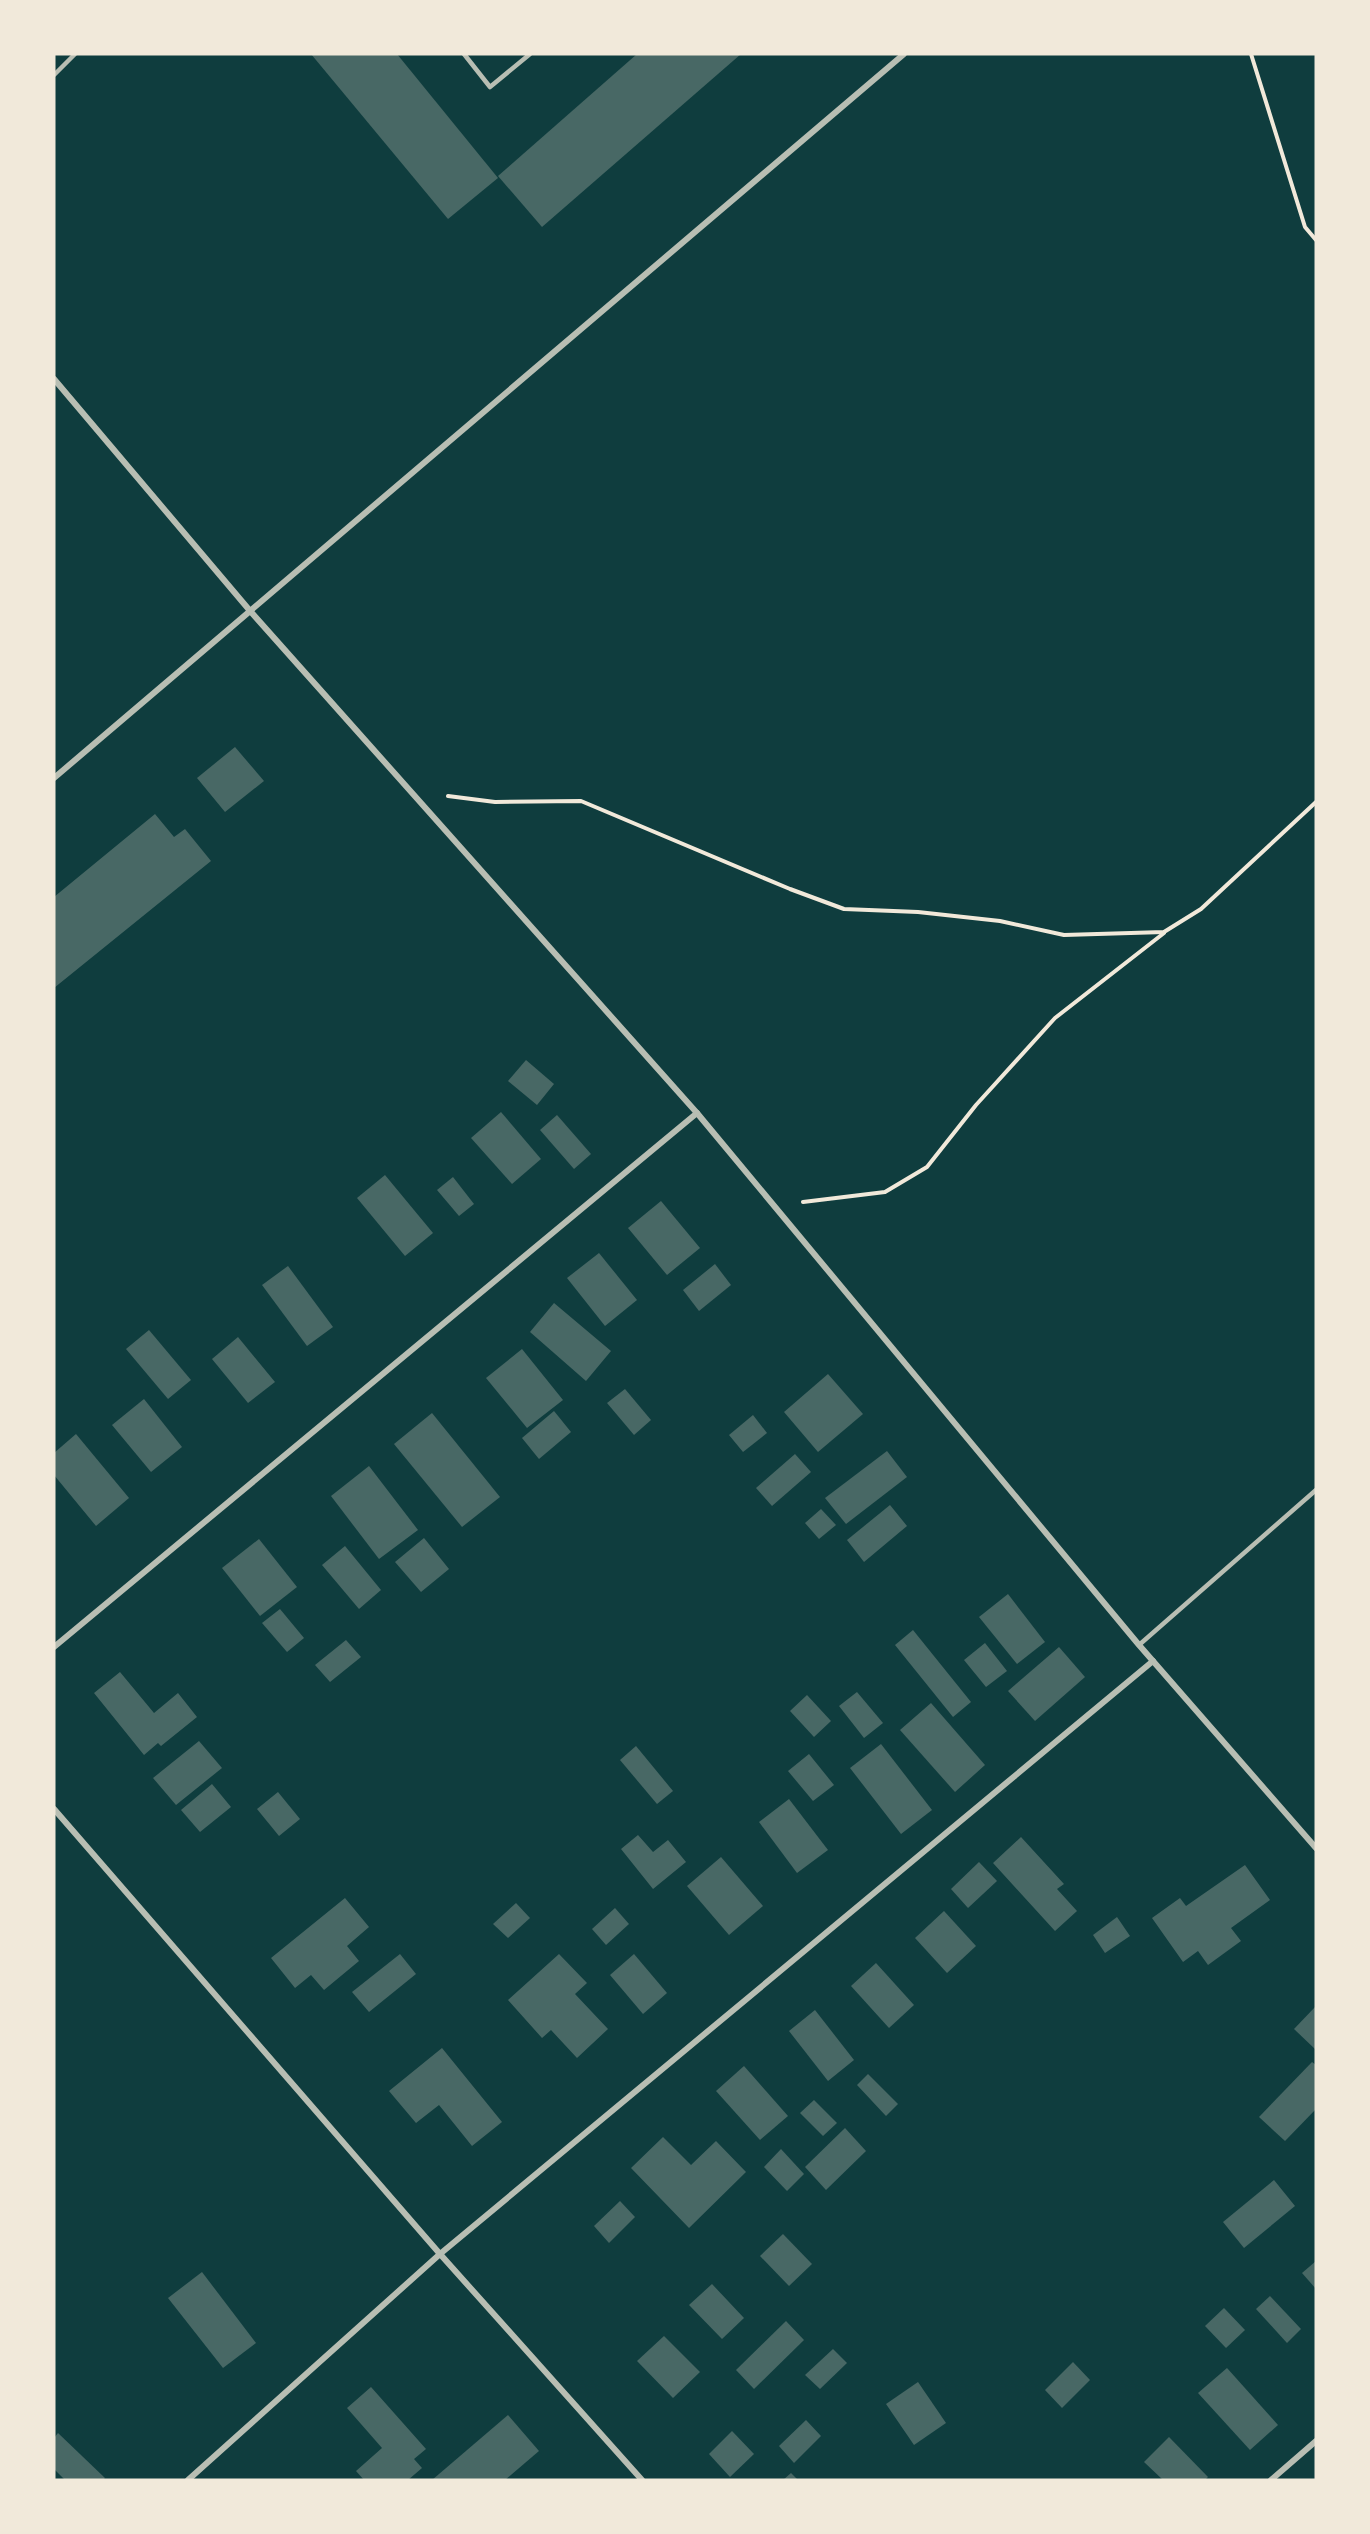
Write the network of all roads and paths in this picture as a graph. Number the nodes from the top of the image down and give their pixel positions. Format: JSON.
{"nodes":[{"id":1,"x":75,"y":54,"type":"edge"},
{"id":2,"x":464,"y":54,"type":"edge"},
{"id":3,"x":530,"y":54,"type":"edge"},
{"id":4,"x":904,"y":54,"type":"edge"},
{"id":5,"x":1251,"y":54,"type":"edge"},
{"id":6,"x":54,"y":75,"type":"edge"},
{"id":7,"x":1316,"y":240,"type":"edge"},
{"id":8,"x":54,"y":380,"type":"edge"},
{"id":9,"x":251,"y":612,"type":"junction"},
{"id":10,"x":54,"y":778,"type":"edge"},
{"id":11,"x":410,"y":792,"type":"junction"},
{"id":12,"x":1316,"y":802,"type":"edge"},
{"id":13,"x":1164,"y":932,"type":"junction"},
{"id":14,"x":697,"y":1113,"type":"junction"},
{"id":15,"x":773,"y":1206,"type":"junction"},
{"id":16,"x":1316,"y":1490,"type":"edge"},
{"id":17,"x":1139,"y":1645,"type":"junction"},
{"id":18,"x":54,"y":1647,"type":"edge"},
{"id":19,"x":1153,"y":1661,"type":"junction"},
{"id":20,"x":54,"y":1809,"type":"edge"},
{"id":21,"x":1316,"y":1848,"type":"edge"},
{"id":22,"x":440,"y":2254,"type":"junction"},
{"id":23,"x":1316,"y":2440,"type":"edge"},
{"id":24,"x":188,"y":2480,"type":"edge"},
{"id":25,"x":642,"y":2480,"type":"edge"},
{"id":26,"x":1271,"y":2480,"type":"edge"}],
"edges":[{"from":1,"to":6,"type":"lane"},
{"from":2,"to":3,"type":"lane"},
{"from":4,"to":9,"type":"street"},
{"from":5,"to":7,"type":"path"},
{"from":8,"to":9,"type":"street"},
{"from":9,"to":10,"type":"street"},
{"from":9,"to":11,"type":"street"},
{"from":11,"to":13,"type":"path"},
{"from":11,"to":14,"type":"street"},
{"from":12,"to":13,"type":"path"},
{"from":13,"to":15,"type":"path"},
{"from":14,"to":15,"type":"street"},
{"from":14,"to":18,"type":"street"},
{"from":15,"to":17,"type":"street"},
{"from":16,"to":17,"type":"lane"},
{"from":17,"to":19,"type":"street"},
{"from":19,"to":21,"type":"street"},
{"from":19,"to":22,"type":"street"},
{"from":20,"to":22,"type":"street"},
{"from":22,"to":24,"type":"street"},
{"from":22,"to":25,"type":"street"},
{"from":23,"to":26,"type":"street"}]}
